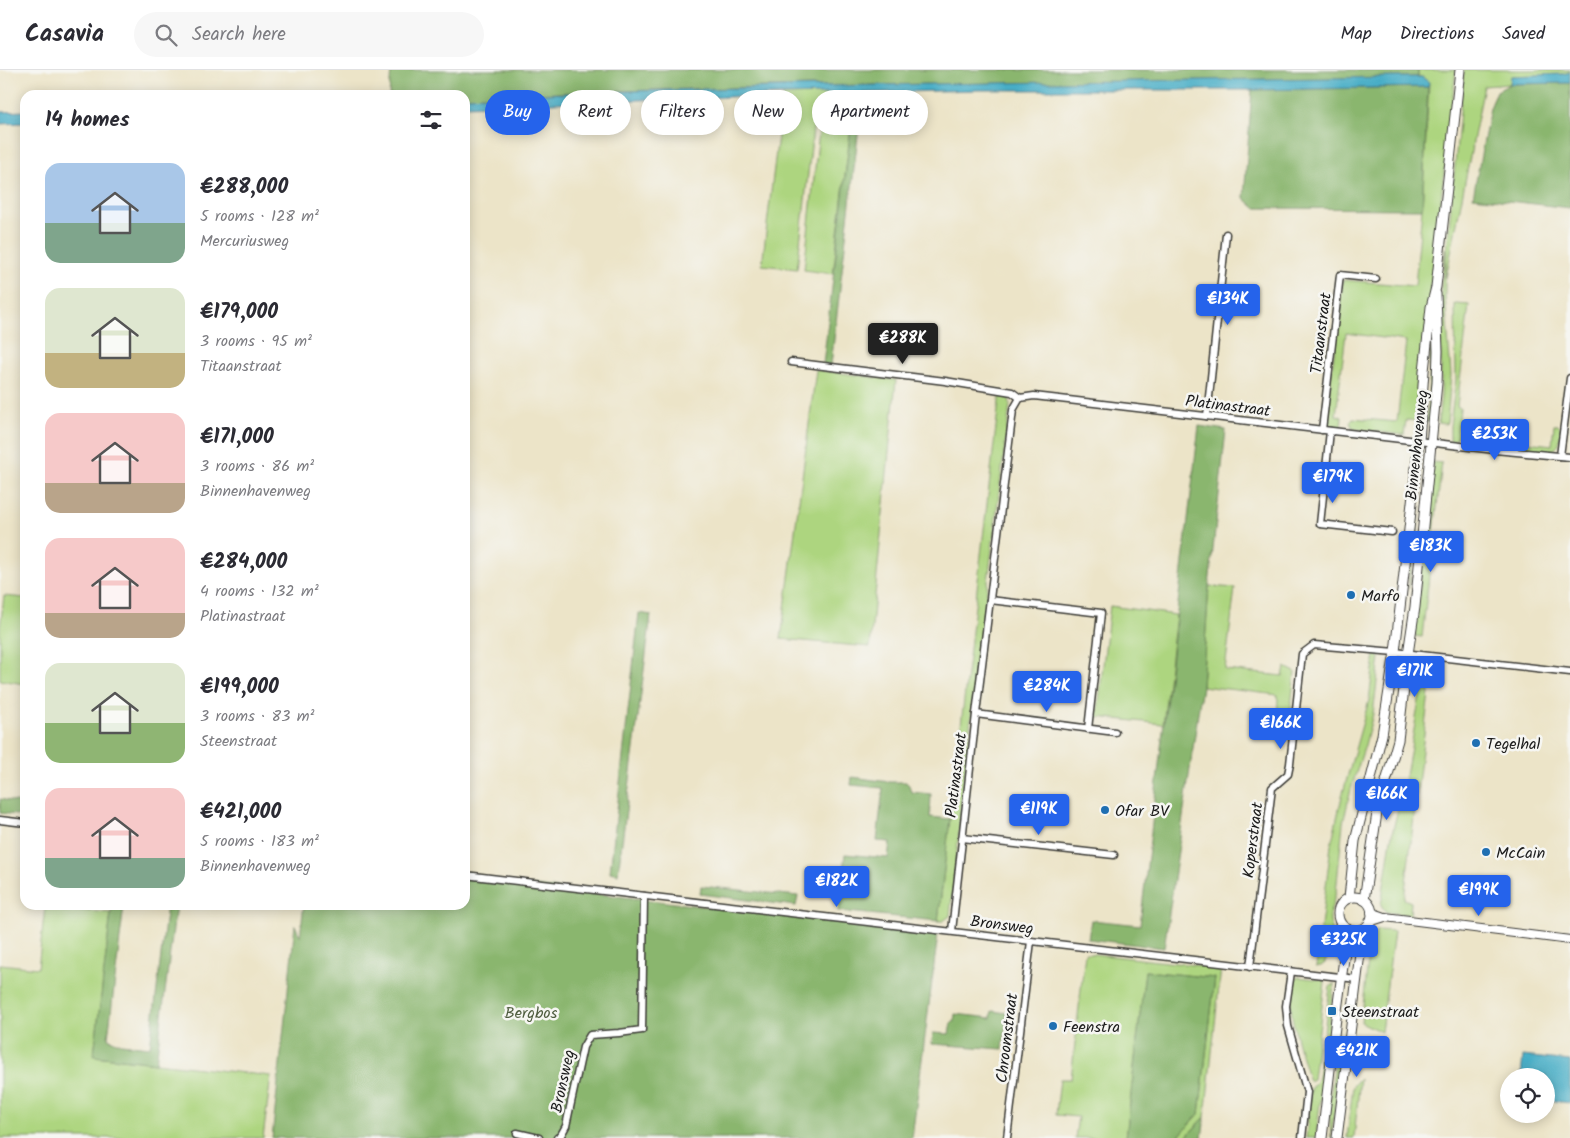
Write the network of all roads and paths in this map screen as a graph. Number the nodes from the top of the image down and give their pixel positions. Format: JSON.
{"nodes":[{"id":1,"x":1460,"y":70,"type":"edge"},
{"id":2,"x":1226,"y":234,"type":"dead end"},
{"id":3,"x":1376,"y":280,"type":"dead end"},
{"id":4,"x":1436,"y":287,"type":"junction"},
{"id":5,"x":790,"y":362,"type":"dead end"},
{"id":6,"x":1570,"y":378,"type":"edge"},
{"id":7,"x":1020,"y":398,"type":"junction"},
{"id":8,"x":1208,"y":416,"type":"junction"},
{"id":9,"x":1322,"y":430,"type":"junction"},
{"id":10,"x":1330,"y":431,"type":"junction"},
{"id":11,"x":1419,"y":440,"type":"junction"},
{"id":12,"x":1432,"y":442,"type":"junction"},
{"id":13,"x":1560,"y":456,"type":"junction"},
{"id":14,"x":1570,"y":458,"type":"edge"},
{"id":15,"x":1392,"y":532,"type":"dead end"},
{"id":16,"x":990,"y":600,"type":"junction"},
{"id":17,"x":1394,"y":652,"type":"junction"},
{"id":18,"x":1408,"y":654,"type":"junction"},
{"id":19,"x":1570,"y":672,"type":"edge"},
{"id":20,"x":976,"y":714,"type":"junction"},
{"id":21,"x":1088,"y":728,"type":"junction"},
{"id":22,"x":1115,"y":732,"type":"dead end"},
{"id":23,"x":0,"y":820,"type":"edge"},
{"id":24,"x":20,"y":822,"type":"edge"},
{"id":25,"x":962,"y":838,"type":"junction"},
{"id":26,"x":1114,"y":855,"type":"dead end"},
{"id":27,"x":470,"y":876,"type":"edge"},
{"id":28,"x":644,"y":896,"type":"junction"},
{"id":29,"x":1349,"y":898,"type":"junction"},
{"id":30,"x":1364,"y":900,"type":"junction"},
{"id":31,"x":1371,"y":912,"type":"junction"},
{"id":32,"x":1385,"y":917,"type":"junction"},
{"id":33,"x":1366,"y":926,"type":"junction"},
{"id":34,"x":1348,"y":929,"type":"junction"},
{"id":35,"x":952,"y":931,"type":"junction"},
{"id":36,"x":1570,"y":940,"type":"edge"},
{"id":37,"x":1031,"y":941,"type":"junction"},
{"id":38,"x":1250,"y":967,"type":"junction"},
{"id":39,"x":1291,"y":972,"type":"junction"},
{"id":40,"x":1341,"y":978,"type":"junction"},
{"id":41,"x":1357,"y":979,"type":"junction"},
{"id":42,"x":518,"y":1133,"type":"dead end"},
{"id":43,"x":539,"y":1138,"type":"edge"},
{"id":44,"x":558,"y":1138,"type":"edge"},
{"id":45,"x":1007,"y":1138,"type":"edge"},
{"id":46,"x":1302,"y":1138,"type":"edge"},
{"id":47,"x":1322,"y":1138,"type":"edge"},
{"id":48,"x":1337,"y":1138,"type":"edge"}],
"edges":[{"from":1,"to":4,"type":"main road","name":"Binnenhavenweg"},
{"from":2,"to":8,"type":"street"},
{"from":3,"to":9,"type":"street","name":"Titaanstraat"},
{"from":4,"to":11,"type":"main road","name":"Binnenhavenweg"},
{"from":4,"to":12,"type":"main road","name":"Binnenhavenweg"},
{"from":5,"to":7,"type":"street"},
{"from":6,"to":13,"type":"street"},
{"from":7,"to":8,"type":"street","name":"Platinastraat"},
{"from":7,"to":16,"type":"street","name":"Platinastraat"},
{"from":8,"to":9,"type":"street","name":"Platinastraat"},
{"from":9,"to":10,"type":"street","name":"Platinastraat"},
{"from":10,"to":11,"type":"street","name":"Platinastraat"},
{"from":10,"to":15,"type":"street"},
{"from":11,"to":12,"type":"street","name":"Platinastraat"},
{"from":11,"to":17,"type":"main road","name":"Binnenhavenweg"},
{"from":12,"to":13,"type":"street","name":"Platinastraat"},
{"from":12,"to":18,"type":"main road","name":"Binnenhavenweg"},
{"from":13,"to":14,"type":"street","name":"Platinastraat"},
{"from":16,"to":20,"type":"street","name":"Platinastraat"},
{"from":16,"to":21,"type":"street"},
{"from":17,"to":18,"type":"street","name":"Koperstraat"},
{"from":17,"to":29,"type":"main road","name":"Binnenhavenweg"},
{"from":17,"to":38,"type":"street","name":"Koperstraat"},
{"from":18,"to":19,"type":"street","name":"Koperstraat"},
{"from":18,"to":30,"type":"main road","name":"Binnenhavenweg"},
{"from":20,"to":21,"type":"street","name":"Platinastraat"},
{"from":20,"to":25,"type":"street","name":"Platinastraat"},
{"from":21,"to":22,"type":"street","name":"Platinastraat"},
{"from":23,"to":24,"type":"street"},
{"from":25,"to":26,"type":"street","name":"Platinastraat"},
{"from":25,"to":35,"type":"street","name":"Platinastraat"},
{"from":27,"to":28,"type":"street","name":"Bronsweg"},
{"from":28,"to":35,"type":"street","name":"Bronsweg"},
{"from":28,"to":44,"type":"street","name":"Bronsweg"},
{"from":29,"to":30,"type":"main road"},
{"from":29,"to":34,"type":"main road"},
{"from":30,"to":31,"type":"main road"},
{"from":31,"to":32,"type":"street"},
{"from":31,"to":33,"type":"main road"},
{"from":32,"to":33,"type":"street"},
{"from":32,"to":36,"type":"street"},
{"from":33,"to":34,"type":"main road"},
{"from":33,"to":41,"type":"main road"},
{"from":34,"to":40,"type":"main road"},
{"from":35,"to":37,"type":"street","name":"Bronsweg"},
{"from":37,"to":38,"type":"street","name":"Bronsweg"},
{"from":37,"to":45,"type":"street","name":"Chroomstraat"},
{"from":38,"to":39,"type":"street","name":"Bronsweg"},
{"from":39,"to":40,"type":"street","name":"Bronsweg"},
{"from":39,"to":46,"type":"street"},
{"from":40,"to":41,"type":"street","name":"Bronsweg"},
{"from":40,"to":47,"type":"main road"},
{"from":41,"to":48,"type":"main road"},
{"from":42,"to":43,"type":"street"}]}
